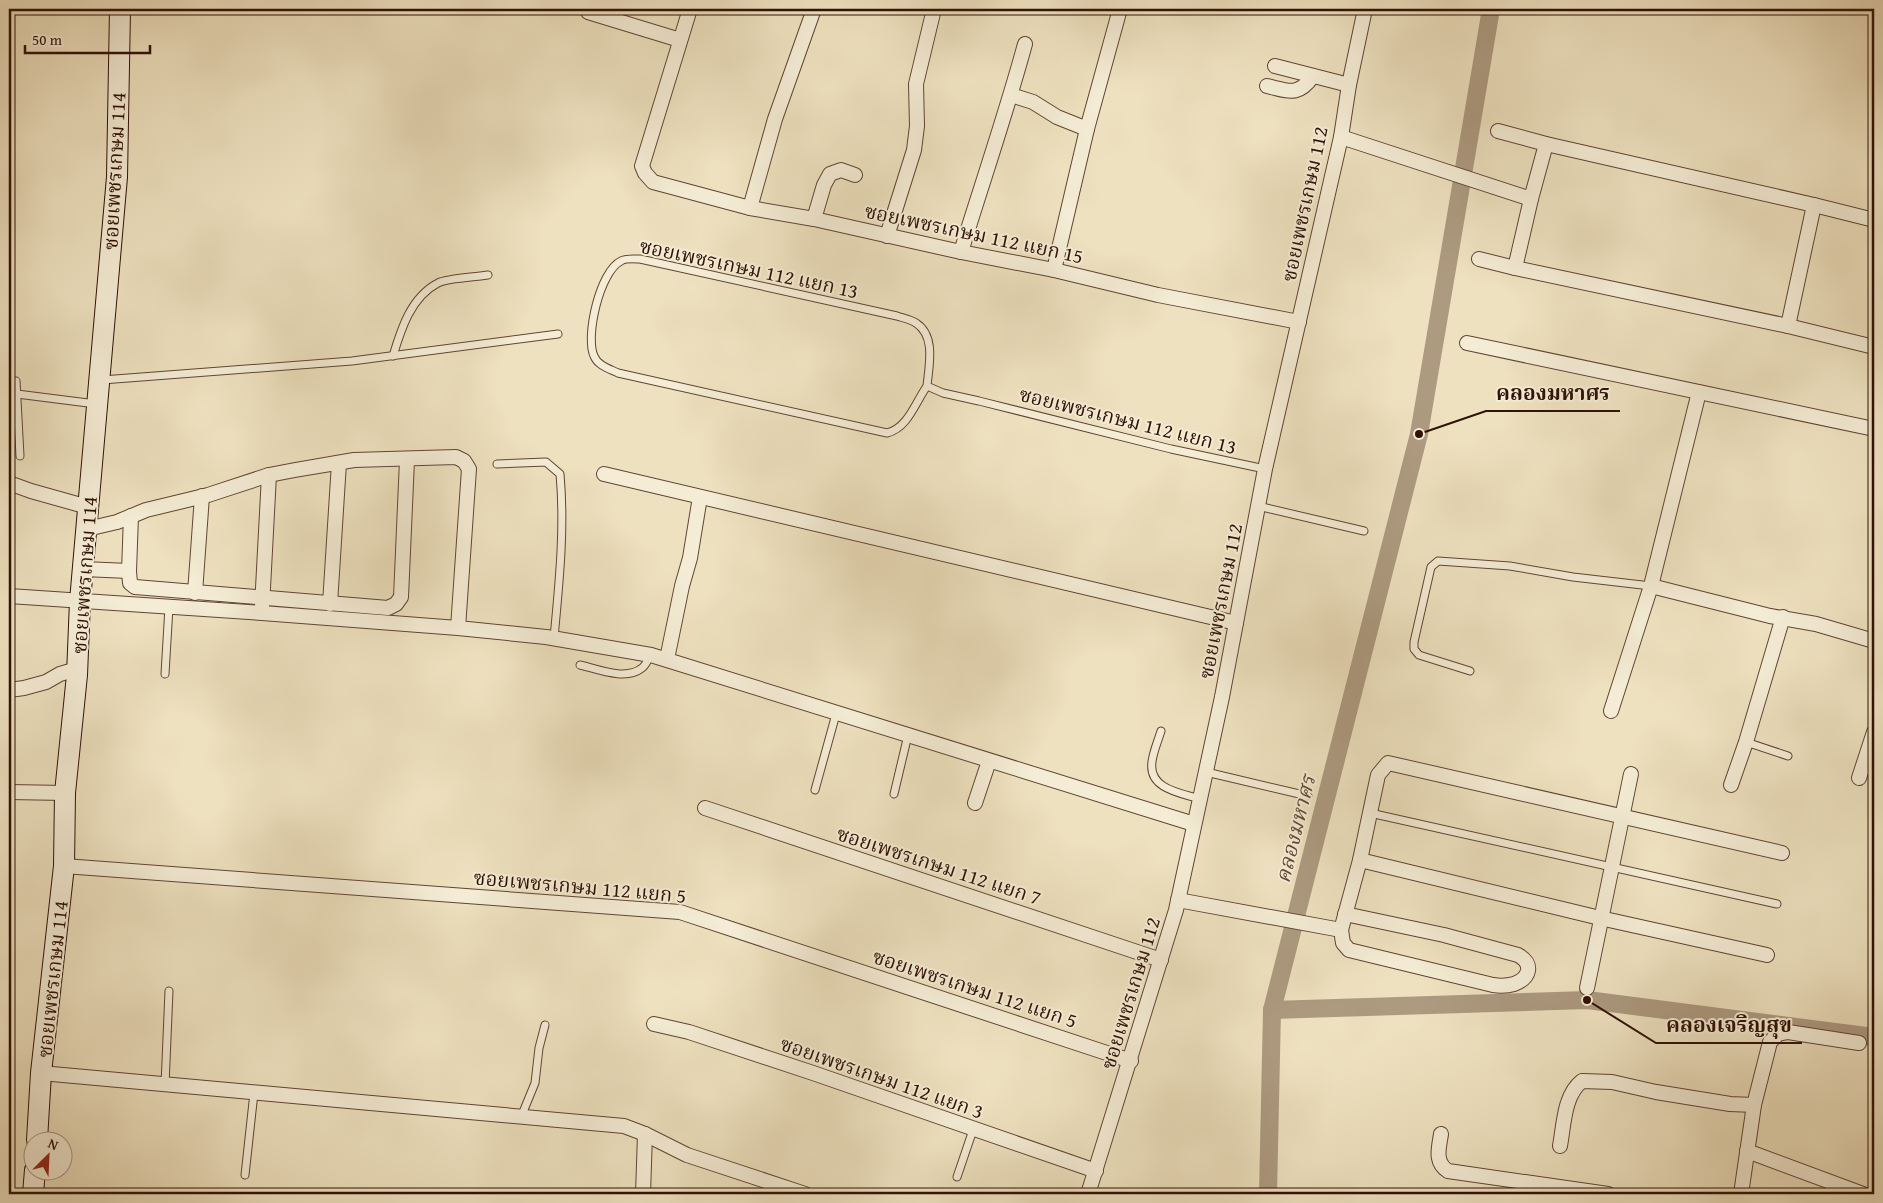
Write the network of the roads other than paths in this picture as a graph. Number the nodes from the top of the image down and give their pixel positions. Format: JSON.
{"nodes":[{"id":1,"x":120,"y":9,"type":"edge"},
{"id":2,"x":690,"y":9,"type":"edge"},
{"id":3,"x":814,"y":9,"type":"edge"},
{"id":4,"x":934,"y":9,"type":"edge"},
{"id":5,"x":1120,"y":9,"type":"edge"},
{"id":6,"x":1366,"y":9,"type":"edge"},
{"id":7,"x":588,"y":12,"type":"dead end"},
{"id":8,"x":680,"y":40,"type":"junction"},
{"id":9,"x":1025,"y":44,"type":"dead end"},
{"id":10,"x":1275,"y":66,"type":"dead end"},
{"id":11,"x":1312,"y":76,"type":"junction"},
{"id":12,"x":1267,"y":86,"type":"dead end"},
{"id":13,"x":1349,"y":86,"type":"junction"},
{"id":14,"x":1011,"y":95,"type":"junction"},
{"id":15,"x":1087,"y":129,"type":"junction"},
{"id":16,"x":1498,"y":131,"type":"dead end"},
{"id":17,"x":1341,"y":137,"type":"junction"},
{"id":18,"x":1546,"y":144,"type":"junction"},
{"id":19,"x":855,"y":175,"type":"dead end"},
{"id":20,"x":1531,"y":199,"type":"junction"},
{"id":21,"x":1814,"y":205,"type":"junction"},
{"id":22,"x":750,"y":208,"type":"junction"},
{"id":23,"x":814,"y":219,"type":"junction"},
{"id":24,"x":1874,"y":220,"type":"edge"},
{"id":25,"x":887,"y":236,"type":"junction"},
{"id":26,"x":961,"y":252,"type":"junction"},
{"id":27,"x":1479,"y":259,"type":"dead end"},
{"id":28,"x":1515,"y":268,"type":"junction"},
{"id":29,"x":1054,"y":270,"type":"junction"},
{"id":30,"x":488,"y":275,"type":"dead end"},
{"id":31,"x":1299,"y":322,"type":"junction"},
{"id":32,"x":1788,"y":326,"type":"junction"},
{"id":33,"x":558,"y":334,"type":"dead end"},
{"id":34,"x":1467,"y":343,"type":"dead end"},
{"id":35,"x":1874,"y":347,"type":"edge"},
{"id":36,"x":393,"y":356,"type":"junction"},
{"id":37,"x":99,"y":380,"type":"junction"},
{"id":38,"x":16,"y":382,"type":"dead end"},
{"id":39,"x":927,"y":386,"type":"junction"},
{"id":40,"x":1700,"y":392,"type":"junction"},
{"id":41,"x":17,"y":394,"type":"junction"},
{"id":42,"x":97,"y":404,"type":"junction"},
{"id":43,"x":1874,"y":429,"type":"edge"},
{"id":44,"x":20,"y":456,"type":"dead end"},
{"id":45,"x":407,"y":460,"type":"junction"},
{"id":46,"x":339,"y":463,"type":"junction"},
{"id":47,"x":497,"y":464,"type":"dead end"},
{"id":48,"x":1264,"y":469,"type":"junction"},
{"id":49,"x":604,"y":474,"type":"dead end"},
{"id":50,"x":269,"y":475,"type":"junction"},
{"id":51,"x":9,"y":483,"type":"edge"},
{"id":52,"x":202,"y":496,"type":"junction"},
{"id":53,"x":700,"y":496,"type":"junction"},
{"id":54,"x":1258,"y":506,"type":"junction"},
{"id":55,"x":88,"y":507,"type":"junction"},
{"id":56,"x":131,"y":516,"type":"junction"},
{"id":57,"x":87,"y":529,"type":"junction"},
{"id":58,"x":1364,"y":531,"type":"dead end"},
{"id":59,"x":83,"y":569,"type":"junction"},
{"id":60,"x":129,"y":570,"type":"junction"},
{"id":61,"x":1651,"y":586,"type":"junction"},
{"id":62,"x":195,"y":593,"type":"junction"},
{"id":63,"x":9,"y":596,"type":"edge"},
{"id":64,"x":263,"y":598,"type":"junction"},
{"id":65,"x":80,"y":601,"type":"junction"},
{"id":66,"x":330,"y":604,"type":"junction"},
{"id":67,"x":169,"y":607,"type":"junction"},
{"id":68,"x":262,"y":613,"type":"junction"},
{"id":69,"x":1784,"y":617,"type":"junction"},
{"id":70,"x":1236,"y":623,"type":"junction"},
{"id":71,"x":458,"y":628,"type":"junction"},
{"id":72,"x":554,"y":638,"type":"junction"},
{"id":73,"x":1874,"y":641,"type":"edge"},
{"id":74,"x":651,"y":655,"type":"junction"},
{"id":75,"x":667,"y":659,"type":"junction"},
{"id":76,"x":580,"y":666,"type":"dead end"},
{"id":77,"x":77,"y":669,"type":"junction"},
{"id":78,"x":1470,"y":671,"type":"dead end"},
{"id":79,"x":165,"y":674,"type":"dead end"},
{"id":80,"x":9,"y":690,"type":"edge"},
{"id":81,"x":1611,"y":711,"type":"dead end"},
{"id":82,"x":836,"y":714,"type":"junction"},
{"id":83,"x":1161,"y":731,"type":"dead end"},
{"id":84,"x":1874,"y":732,"type":"edge"},
{"id":85,"x":908,"y":735,"type":"junction"},
{"id":86,"x":1746,"y":742,"type":"junction"},
{"id":87,"x":1788,"y":756,"type":"dead end"},
{"id":88,"x":989,"y":760,"type":"junction"},
{"id":89,"x":1206,"y":772,"type":"junction"},
{"id":90,"x":1631,"y":774,"type":"dead end"},
{"id":91,"x":1859,"y":778,"type":"dead end"},
{"id":92,"x":1731,"y":785,"type":"dead end"},
{"id":93,"x":815,"y":790,"type":"dead end"},
{"id":94,"x":9,"y":792,"type":"edge"},
{"id":95,"x":66,"y":793,"type":"junction"},
{"id":96,"x":894,"y":794,"type":"dead end"},
{"id":97,"x":1308,"y":796,"type":"dead end"},
{"id":98,"x":1200,"y":799,"type":"junction"},
{"id":99,"x":975,"y":803,"type":"dead end"},
{"id":100,"x":705,"y":808,"type":"dead end"},
{"id":101,"x":1370,"y":813,"type":"junction"},
{"id":102,"x":1623,"y":816,"type":"junction"},
{"id":103,"x":1194,"y":824,"type":"junction"},
{"id":104,"x":1782,"y":853,"type":"dead end"},
{"id":105,"x":1360,"y":860,"type":"junction"},
{"id":106,"x":64,"y":866,"type":"junction"},
{"id":107,"x":1612,"y":866,"type":"junction"},
{"id":108,"x":1178,"y":900,"type":"junction"},
{"id":109,"x":1777,"y":904,"type":"dead end"},
{"id":110,"x":1345,"y":914,"type":"junction"},
{"id":111,"x":1600,"y":918,"type":"junction"},
{"id":112,"x":1335,"y":929,"type":"junction"},
{"id":113,"x":1767,"y":955,"type":"dead end"},
{"id":114,"x":1161,"y":960,"type":"junction"},
{"id":115,"x":1587,"y":988,"type":"dead end"},
{"id":116,"x":169,"y":991,"type":"dead end"},
{"id":117,"x":654,"y":1024,"type":"dead end"},
{"id":118,"x":545,"y":1025,"type":"dead end"},
{"id":119,"x":1859,"y":1042,"type":"dead end"},
{"id":120,"x":1131,"y":1061,"type":"junction"},
{"id":121,"x":42,"y":1073,"type":"junction"},
{"id":122,"x":165,"y":1085,"type":"junction"},
{"id":123,"x":254,"y":1093,"type":"junction"},
{"id":124,"x":1754,"y":1105,"type":"junction"},
{"id":125,"x":521,"y":1117,"type":"junction"},
{"id":126,"x":38,"y":1130,"type":"edge"},
{"id":127,"x":973,"y":1130,"type":"junction"},
{"id":128,"x":645,"y":1134,"type":"junction"},
{"id":129,"x":1441,"y":1134,"type":"dead end"},
{"id":130,"x":1560,"y":1146,"type":"dead end"},
{"id":131,"x":1747,"y":1151,"type":"junction"},
{"id":132,"x":1096,"y":1171,"type":"junction"},
{"id":133,"x":245,"y":1175,"type":"dead end"},
{"id":134,"x":957,"y":1177,"type":"dead end"},
{"id":135,"x":34,"y":1180,"type":"edge"},
{"id":136,"x":33,"y":1194,"type":"edge"},
{"id":137,"x":642,"y":1194,"type":"edge"},
{"id":138,"x":805,"y":1194,"type":"edge"},
{"id":139,"x":1088,"y":1194,"type":"edge"},
{"id":140,"x":1608,"y":1194,"type":"edge"},
{"id":141,"x":1741,"y":1194,"type":"edge"},
{"id":142,"x":1863,"y":1194,"type":"edge"}],
"edges":[{"from":1,"to":37,"type":"street","name":"ซอยเพชรเกษม 114"},
{"from":2,"to":8,"type":"street"},
{"from":3,"to":22,"type":"street"},
{"from":4,"to":25,"type":"street"},
{"from":5,"to":15,"type":"street"},
{"from":6,"to":13,"type":"street","name":"ซอยเพชรเกษม 112"},
{"from":7,"to":8,"type":"street"},
{"from":8,"to":22,"type":"street","name":"ซอยเพชรเกษม 112 แยก 15"},
{"from":9,"to":14,"type":"street"},
{"from":10,"to":11,"type":"street"},
{"from":11,"to":12,"type":"street"},
{"from":11,"to":13,"type":"street"},
{"from":13,"to":17,"type":"street","name":"ซอยเพชรเกษม 112"},
{"from":14,"to":15,"type":"street"},
{"from":14,"to":26,"type":"street"},
{"from":15,"to":29,"type":"street"},
{"from":16,"to":18,"type":"street"},
{"from":17,"to":20,"type":"street"},
{"from":17,"to":31,"type":"street","name":"ซอยเพชรเกษม 112"},
{"from":18,"to":20,"type":"street"},
{"from":18,"to":21,"type":"street"},
{"from":19,"to":23,"type":"street"},
{"from":20,"to":28,"type":"street"},
{"from":21,"to":24,"type":"street"},
{"from":21,"to":32,"type":"street"},
{"from":22,"to":23,"type":"street","name":"ซอยเพชรเกษม 112 แยก 15"},
{"from":23,"to":25,"type":"street","name":"ซอยเพชรเกษม 112 แยก 15"},
{"from":25,"to":26,"type":"street","name":"ซอยเพชรเกษม 112 แยก 15"},
{"from":26,"to":29,"type":"street","name":"ซอยเพชรเกษม 112 แยก 15"},
{"from":27,"to":28,"type":"street"},
{"from":28,"to":32,"type":"street"},
{"from":29,"to":31,"type":"street","name":"ซอยเพชรเกษม 112 แยก 15"},
{"from":30,"to":36,"type":"lane"},
{"from":31,"to":48,"type":"street","name":"ซอยเพชรเกษม 112"},
{"from":32,"to":35,"type":"street"},
{"from":33,"to":36,"type":"lane"},
{"from":34,"to":40,"type":"street"},
{"from":36,"to":37,"type":"lane"},
{"from":37,"to":42,"type":"street","name":"ซอยเพชรเกษม 114"},
{"from":38,"to":41,"type":"lane"},
{"from":39,"to":39,"type":"lane","name":"ซอยเพชรเกษม 112 แยก 13"},
{"from":39,"to":48,"type":"lane","name":"ซอยเพชรเกษม 112 แยก 13"},
{"from":40,"to":43,"type":"street"},
{"from":40,"to":61,"type":"street"},
{"from":41,"to":42,"type":"lane"},
{"from":41,"to":44,"type":"lane"},
{"from":42,"to":55,"type":"street","name":"ซอยเพชรเกษม 114"},
{"from":45,"to":46,"type":"street"},
{"from":45,"to":66,"type":"street"},
{"from":45,"to":71,"type":"street"},
{"from":46,"to":50,"type":"street"},
{"from":46,"to":66,"type":"street"},
{"from":47,"to":72,"type":"lane"},
{"from":48,"to":54,"type":"street","name":"ซอยเพชรเกษม 112"},
{"from":49,"to":53,"type":"street"},
{"from":50,"to":52,"type":"street"},
{"from":50,"to":64,"type":"street"},
{"from":51,"to":55,"type":"street"},
{"from":52,"to":56,"type":"street"},
{"from":52,"to":62,"type":"street"},
{"from":53,"to":70,"type":"street"},
{"from":53,"to":75,"type":"street"},
{"from":54,"to":58,"type":"lane"},
{"from":54,"to":70,"type":"street","name":"ซอยเพชรเกษม 112"},
{"from":55,"to":57,"type":"street","name":"ซอยเพชรเกษม 114"},
{"from":56,"to":57,"type":"street"},
{"from":56,"to":60,"type":"street"},
{"from":57,"to":59,"type":"street","name":"ซอยเพชรเกษม 114"},
{"from":59,"to":60,"type":"street"},
{"from":59,"to":65,"type":"street","name":"ซอยเพชรเกษม 114"},
{"from":60,"to":62,"type":"street"},
{"from":61,"to":69,"type":"street"},
{"from":61,"to":78,"type":"lane"},
{"from":61,"to":81,"type":"street"},
{"from":62,"to":64,"type":"street"},
{"from":63,"to":65,"type":"street"},
{"from":64,"to":66,"type":"street"},
{"from":64,"to":68,"type":"street"},
{"from":65,"to":67,"type":"street"},
{"from":65,"to":77,"type":"street","name":"ซอยเพชรเกษม 114"},
{"from":67,"to":68,"type":"street"},
{"from":67,"to":79,"type":"lane"},
{"from":68,"to":71,"type":"street"},
{"from":69,"to":73,"type":"street"},
{"from":69,"to":86,"type":"street"},
{"from":70,"to":89,"type":"street","name":"ซอยเพชรเกษม 112"},
{"from":71,"to":72,"type":"street"},
{"from":72,"to":74,"type":"street"},
{"from":74,"to":75,"type":"street"},
{"from":74,"to":76,"type":"lane"},
{"from":75,"to":82,"type":"street"},
{"from":77,"to":80,"type":"street"},
{"from":77,"to":95,"type":"street","name":"ซอยเพชรเกษม 114"},
{"from":82,"to":85,"type":"street"},
{"from":82,"to":93,"type":"lane"},
{"from":83,"to":98,"type":"lane"},
{"from":84,"to":91,"type":"street"},
{"from":85,"to":88,"type":"street"},
{"from":85,"to":96,"type":"lane"},
{"from":86,"to":87,"type":"lane"},
{"from":86,"to":92,"type":"street"},
{"from":88,"to":99,"type":"street"},
{"from":88,"to":103,"type":"street"},
{"from":89,"to":97,"type":"lane"},
{"from":89,"to":98,"type":"street","name":"ซอยเพชรเกษม 112"},
{"from":90,"to":102,"type":"street"},
{"from":94,"to":95,"type":"street"},
{"from":95,"to":106,"type":"street","name":"ซอยเพชรเกษม 114"},
{"from":98,"to":103,"type":"street","name":"ซอยเพชรเกษม 112"},
{"from":100,"to":114,"type":"street","name":"ซอยเพชรเกษม 112 แยก 7"},
{"from":101,"to":102,"type":"street"},
{"from":101,"to":105,"type":"street"},
{"from":101,"to":107,"type":"lane"},
{"from":102,"to":104,"type":"street"},
{"from":102,"to":107,"type":"street"},
{"from":103,"to":108,"type":"street","name":"ซอยเพชรเกษม 112"},
{"from":105,"to":110,"type":"street"},
{"from":105,"to":111,"type":"street"},
{"from":106,"to":120,"type":"street","name":"ซอยเพชรเกษม 112 แยก 5"},
{"from":106,"to":121,"type":"street","name":"ซอยเพชรเกษม 114"},
{"from":107,"to":109,"type":"lane"},
{"from":107,"to":111,"type":"street"},
{"from":108,"to":112,"type":"street"},
{"from":108,"to":114,"type":"street","name":"ซอยเพชรเกษม 112"},
{"from":110,"to":112,"type":"street"},
{"from":110,"to":112,"type":"street"},
{"from":111,"to":113,"type":"street"},
{"from":111,"to":115,"type":"street"},
{"from":114,"to":120,"type":"street","name":"ซอยเพชรเกษม 112"},
{"from":116,"to":122,"type":"lane"},
{"from":117,"to":127,"type":"street","name":"ซอยเพชรเกษม 112 แยก 3"},
{"from":118,"to":125,"type":"lane"},
{"from":119,"to":124,"type":"street"},
{"from":120,"to":132,"type":"street","name":"ซอยเพชรเกษม 112"},
{"from":121,"to":122,"type":"street"},
{"from":121,"to":126,"type":"street","name":"ซอยเพชรเกษม 114"},
{"from":122,"to":123,"type":"street"},
{"from":123,"to":125,"type":"street"},
{"from":123,"to":133,"type":"lane"},
{"from":124,"to":130,"type":"street"},
{"from":124,"to":131,"type":"street"},
{"from":125,"to":128,"type":"street"},
{"from":127,"to":132,"type":"street","name":"ซอยเพชรเกษม 112 แยก 3"},
{"from":127,"to":134,"type":"lane"},
{"from":128,"to":137,"type":"street"},
{"from":128,"to":138,"type":"street"},
{"from":129,"to":140,"type":"street"},
{"from":131,"to":141,"type":"street"},
{"from":131,"to":142,"type":"street"},
{"from":132,"to":139,"type":"street","name":"ซอยเพชรเกษม 112"},
{"from":135,"to":136,"type":"street"}]}
